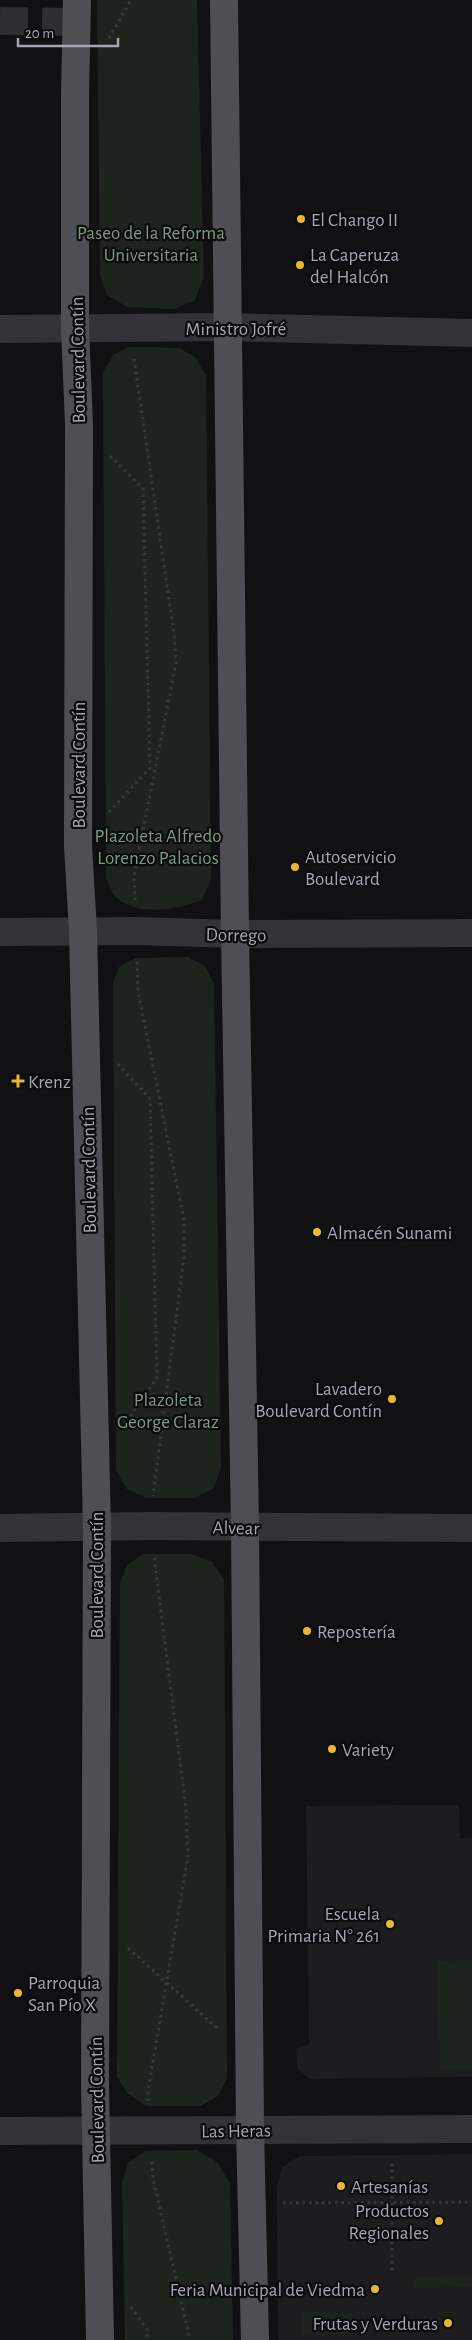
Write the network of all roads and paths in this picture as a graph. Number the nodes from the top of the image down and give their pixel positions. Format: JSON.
{"nodes":[{"id":1,"x":77,"y":0,"type":"edge"},
{"id":2,"x":224,"y":0,"type":"edge"},
{"id":3,"x":227,"y":327,"type":"junction"},
{"id":4,"x":0,"y":328,"type":"edge"},
{"id":5,"x":76,"y":328,"type":"junction"},
{"id":6,"x":129,"y":328,"type":"junction"},
{"id":7,"x":472,"y":333,"type":"edge"},
{"id":8,"x":79,"y":425,"type":"junction"},
{"id":9,"x":78,"y":846,"type":"junction"},
{"id":10,"x":83,"y":931,"type":"junction"},
{"id":11,"x":136,"y":931,"type":"junction"},
{"id":12,"x":0,"y":932,"type":"edge"},
{"id":13,"x":472,"y":933,"type":"edge"},
{"id":14,"x":235,"y":934,"type":"junction"},
{"id":15,"x":85,"y":1028,"type":"junction"},
{"id":16,"x":123,"y":1426,"type":"dead end"},
{"id":17,"x":152,"y":1526,"type":"junction"},
{"id":18,"x":97,"y":1527,"type":"junction"},
{"id":19,"x":246,"y":1527,"type":"junction"},
{"id":20,"x":0,"y":1528,"type":"edge"},
{"id":21,"x":472,"y":1528,"type":"edge"},
{"id":22,"x":96,"y":1920,"type":"junction"},
{"id":23,"x":166,"y":1983,"type":"junction"},
{"id":24,"x":250,"y":2058,"type":"junction"},
{"id":25,"x":250,"y":2129,"type":"junction"},
{"id":26,"x":472,"y":2129,"type":"edge"},
{"id":27,"x":392,"y":2130,"type":"junction"},
{"id":28,"x":0,"y":2131,"type":"edge"},
{"id":29,"x":96,"y":2131,"type":"junction"},
{"id":30,"x":150,"y":2131,"type":"junction"},
{"id":31,"x":392,"y":2202,"type":"junction"},
{"id":32,"x":472,"y":2202,"type":"edge"},
{"id":33,"x":253,"y":2203,"type":"junction"},
{"id":34,"x":392,"y":2270,"type":"dead end"},
{"id":35,"x":100,"y":2340,"type":"edge"},
{"id":36,"x":190,"y":2340,"type":"edge"},
{"id":37,"x":255,"y":2340,"type":"edge"}],
"edges":[{"from":1,"to":5,"type":"main road","name":"Boulevard Contín"},
{"from":2,"to":3,"type":"main road"},
{"from":3,"to":6,"type":"street","name":"Ministro Jofré"},
{"from":3,"to":7,"type":"street","name":"Ministro Jofré"},
{"from":3,"to":14,"type":"main road"},
{"from":4,"to":5,"type":"street","name":"Ministro Jofré"},
{"from":5,"to":6,"type":"street","name":"Ministro Jofré"},
{"from":5,"to":8,"type":"main road","name":"Boulevard Contín"},
{"from":6,"to":11,"type":"path"},
{"from":8,"to":9,"type":"main road","name":"Boulevard Contín"},
{"from":8,"to":9,"type":"path"},
{"from":9,"to":10,"type":"main road","name":"Boulevard Contín"},
{"from":10,"to":11,"type":"street","name":"Dorrego"},
{"from":10,"to":12,"type":"street","name":"Dorrego"},
{"from":10,"to":15,"type":"main road","name":"Boulevard Contín"},
{"from":11,"to":14,"type":"street","name":"Dorrego"},
{"from":11,"to":17,"type":"path"},
{"from":13,"to":14,"type":"street","name":"Dorrego"},
{"from":14,"to":19,"type":"main road"},
{"from":15,"to":16,"type":"path"},
{"from":15,"to":18,"type":"main road","name":"Boulevard Contín"},
{"from":17,"to":18,"type":"street","name":"Alvear"},
{"from":17,"to":19,"type":"street","name":"Alvear"},
{"from":17,"to":23,"type":"path"},
{"from":18,"to":20,"type":"street","name":"Alvear"},
{"from":18,"to":22,"type":"main road","name":"Boulevard Contín"},
{"from":19,"to":21,"type":"street","name":"Alvear"},
{"from":19,"to":24,"type":"main road"},
{"from":22,"to":23,"type":"path"},
{"from":22,"to":29,"type":"main road","name":"Boulevard Contín"},
{"from":23,"to":24,"type":"path"},
{"from":23,"to":30,"type":"path"},
{"from":24,"to":25,"type":"main road"},
{"from":25,"to":27,"type":"street","name":"Las Heras"},
{"from":25,"to":30,"type":"street","name":"Las Heras"},
{"from":25,"to":33,"type":"main road"},
{"from":26,"to":27,"type":"street","name":"Las Heras"},
{"from":27,"to":31,"type":"path"},
{"from":28,"to":29,"type":"street","name":"Las Heras"},
{"from":29,"to":30,"type":"street","name":"Las Heras"},
{"from":29,"to":35,"type":"main road","name":"Boulevard Contín"},
{"from":30,"to":36,"type":"path"},
{"from":31,"to":32,"type":"path"},
{"from":31,"to":33,"type":"path"},
{"from":31,"to":34,"type":"path"},
{"from":33,"to":37,"type":"main road"}]}
